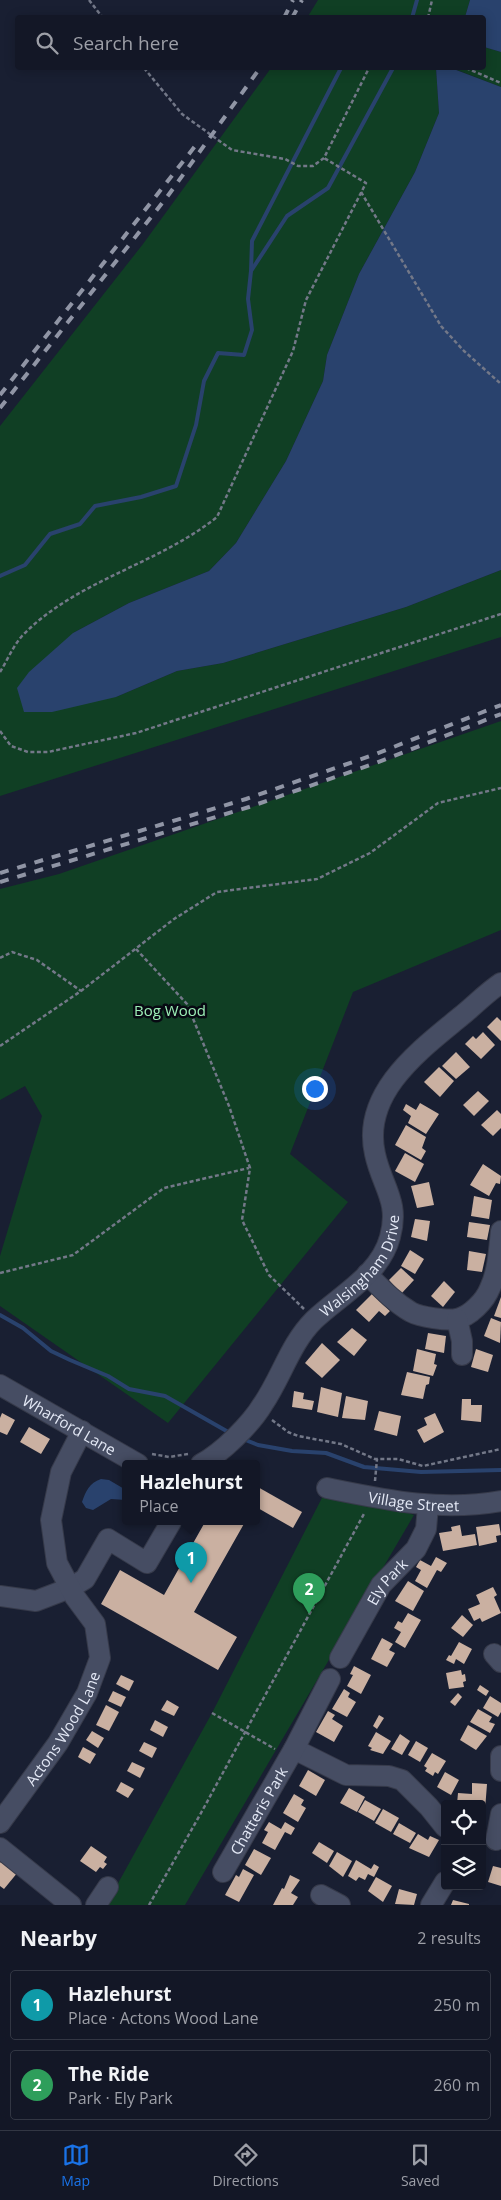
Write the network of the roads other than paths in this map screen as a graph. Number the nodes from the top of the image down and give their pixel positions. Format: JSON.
{"nodes":[{"id":1,"x":501,"y":983,"type":"edge"},
{"id":2,"x":501,"y":1232,"type":"edge"},
{"id":3,"x":367,"y":1274,"type":"junction"},
{"id":4,"x":456,"y":1319,"type":"junction"},
{"id":5,"x":462,"y":1355,"type":"dead end"},
{"id":6,"x":0,"y":1384,"type":"edge"},
{"id":7,"x":82,"y":1431,"type":"junction"},
{"id":8,"x":142,"y":1458,"type":"edge"},
{"id":9,"x":197,"y":1458,"type":"edge"},
{"id":10,"x":327,"y":1488,"type":"dead end"},
{"id":11,"x":501,"y":1500,"type":"edge"},
{"id":12,"x":428,"y":1506,"type":"junction"},
{"id":13,"x":169,"y":1525,"type":"edge"},
{"id":14,"x":70,"y":1588,"type":"junction"},
{"id":15,"x":0,"y":1596,"type":"edge"},
{"id":16,"x":340,"y":1658,"type":"dead end"},
{"id":17,"x":330,"y":1678,"type":"dead end"},
{"id":18,"x":292,"y":1753,"type":"junction"},
{"id":19,"x":501,"y":1756,"type":"edge"},
{"id":20,"x":501,"y":1771,"type":"edge"},
{"id":21,"x":501,"y":1814,"type":"edge"},
{"id":22,"x":441,"y":1822,"type":"edge"},
{"id":23,"x":0,"y":1823,"type":"edge"},
{"id":24,"x":493,"y":1840,"type":"edge"},
{"id":25,"x":0,"y":1848,"type":"edge"},
{"id":26,"x":223,"y":1872,"type":"dead end"},
{"id":27,"x":108,"y":1887,"type":"dead end"},
{"id":28,"x":441,"y":1889,"type":"edge"},
{"id":29,"x":320,"y":1895,"type":"dead end"},
{"id":30,"x":71,"y":1905,"type":"edge"},
{"id":31,"x":96,"y":1905,"type":"edge"},
{"id":32,"x":340,"y":1905,"type":"edge"},
{"id":33,"x":432,"y":1905,"type":"edge"}],
"edges":[{"from":1,"to":3,"type":"street","name":"Walsingham Drive"},
{"from":2,"to":4,"type":"street"},
{"from":3,"to":4,"type":"street"},
{"from":3,"to":9,"type":"street","name":"Walsingham Drive"},
{"from":4,"to":5,"type":"street"},
{"from":6,"to":7,"type":"street","name":"Wharford Lane"},
{"from":7,"to":8,"type":"street","name":"Wharford Lane"},
{"from":7,"to":14,"type":"street","name":"Actons Wood Lane"},
{"from":10,"to":12,"type":"street","name":"Village Street"},
{"from":11,"to":12,"type":"street","name":"Village Street"},
{"from":12,"to":16,"type":"street","name":"Ely Park"},
{"from":13,"to":14,"type":"street"},
{"from":14,"to":15,"type":"street"},
{"from":14,"to":23,"type":"street","name":"Actons Wood Lane"},
{"from":17,"to":18,"type":"street","name":"Chatteris Park"},
{"from":18,"to":22,"type":"street","name":"Chatteris Park"},
{"from":18,"to":26,"type":"street","name":"Chatteris Park"},
{"from":19,"to":20,"type":"street"},
{"from":21,"to":24,"type":"street"},
{"from":25,"to":30,"type":"street"},
{"from":27,"to":31,"type":"street"},
{"from":28,"to":33,"type":"street"},
{"from":29,"to":32,"type":"street"}]}
